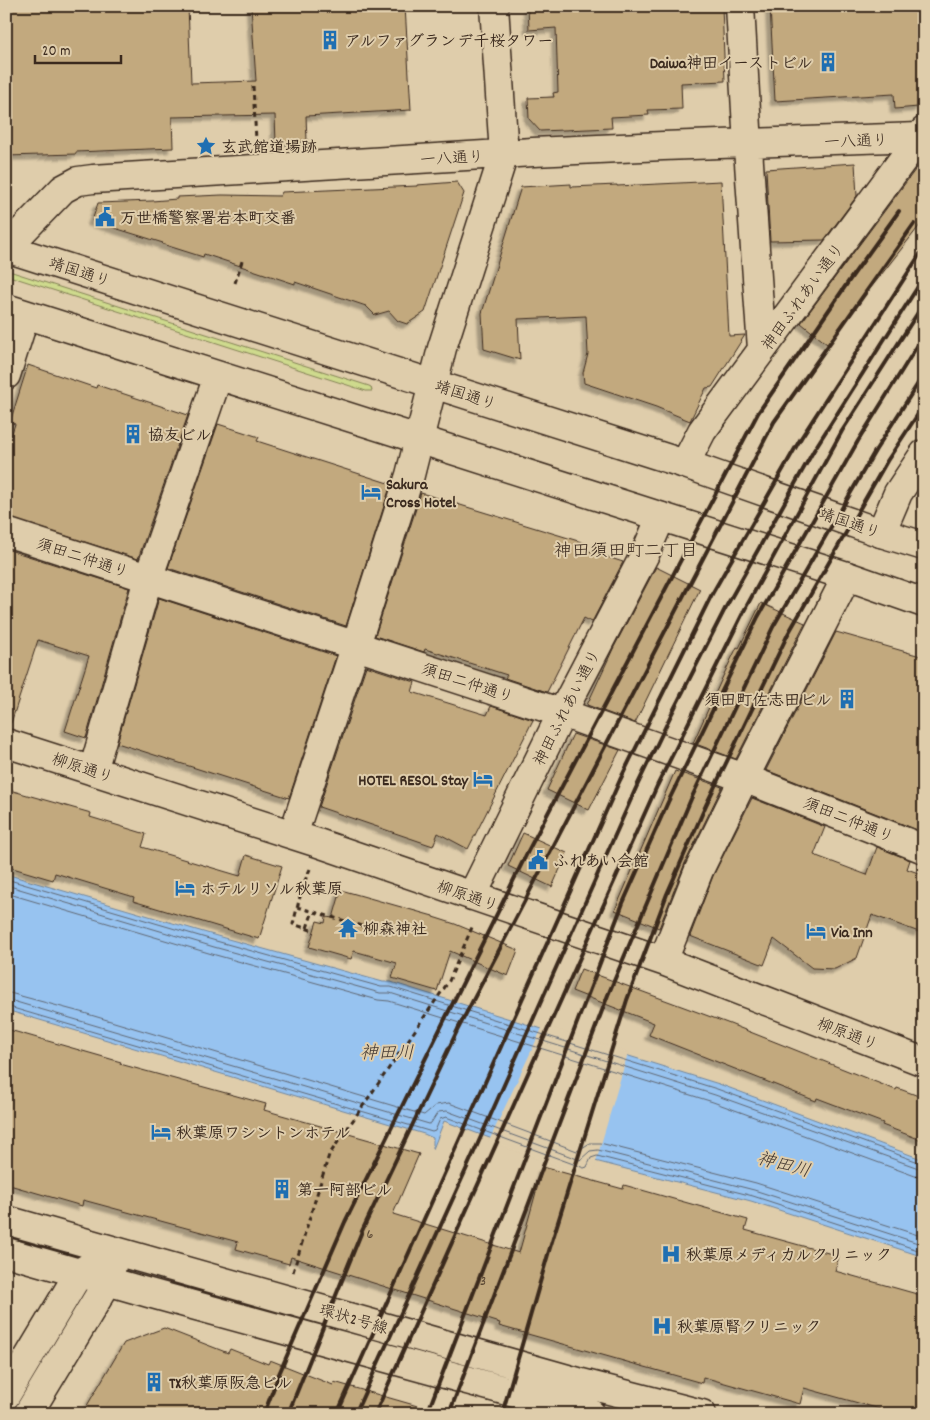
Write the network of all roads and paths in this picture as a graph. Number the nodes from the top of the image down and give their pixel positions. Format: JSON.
{"nodes":[{"id":1,"x":494,"y":6,"type":"edge"},
{"id":2,"x":740,"y":6,"type":"edge"},
{"id":3,"x":253,"y":86,"type":"dead end"},
{"id":4,"x":922,"y":135,"type":"edge"},
{"id":5,"x":748,"y":144,"type":"junction"},
{"id":6,"x":504,"y":154,"type":"junction"},
{"id":7,"x":258,"y":169,"type":"junction"},
{"id":8,"x":6,"y":248,"type":"edge"},
{"id":9,"x":243,"y":258,"type":"dead end"},
{"id":10,"x":235,"y":283,"type":"dead end"},
{"id":11,"x":16,"y":312,"type":"edge"},
{"id":12,"x":762,"y":349,"type":"junction"},
{"id":13,"x":6,"y":374,"type":"edge"},
{"id":14,"x":218,"y":376,"type":"junction"},
{"id":15,"x":432,"y":382,"type":"junction"},
{"id":16,"x":418,"y":439,"type":"junction"},
{"id":17,"x":924,"y":454,"type":"edge"},
{"id":18,"x":685,"y":464,"type":"junction"},
{"id":19,"x":661,"y":517,"type":"junction"},
{"id":20,"x":6,"y":532,"type":"edge"},
{"id":21,"x":881,"y":533,"type":"junction"},
{"id":22,"x":924,"y":546,"type":"edge"},
{"id":23,"x":846,"y":576,"type":"junction"},
{"id":24,"x":148,"y":579,"type":"junction"},
{"id":25,"x":924,"y":603,"type":"edge"},
{"id":26,"x":356,"y":645,"type":"junction"},
{"id":27,"x":562,"y":713,"type":"junction"},
{"id":28,"x":6,"y":742,"type":"edge"},
{"id":29,"x":93,"y":771,"type":"junction"},
{"id":30,"x":744,"y":778,"type":"junction"},
{"id":31,"x":293,"y":835,"type":"junction"},
{"id":32,"x":924,"y":849,"type":"edge"},
{"id":33,"x":310,"y":869,"type":"dead end"},
{"id":34,"x":297,"y":907,"type":"junction"},
{"id":35,"x":473,"y":910,"type":"junction"},
{"id":36,"x":313,"y":912,"type":"junction"},
{"id":37,"x":387,"y":933,"type":"dead end"},
{"id":38,"x":663,"y":961,"type":"junction"},
{"id":39,"x":924,"y":1062,"type":"edge"},
{"id":40,"x":6,"y":1220,"type":"edge"},
{"id":41,"x":116,"y":1250,"type":"junction"},
{"id":42,"x":6,"y":1252,"type":"edge"},
{"id":43,"x":293,"y":1272,"type":"dead end"},
{"id":44,"x":79,"y":1273,"type":"junction"},
{"id":45,"x":108,"y":1281,"type":"junction"},
{"id":46,"x":585,"y":1384,"type":"junction"},
{"id":47,"x":6,"y":1395,"type":"edge"},
{"id":48,"x":28,"y":1414,"type":"edge"},
{"id":49,"x":591,"y":1414,"type":"edge"},
{"id":50,"x":604,"y":1414,"type":"edge"},
{"id":51,"x":702,"y":1414,"type":"edge"}],
"edges":[{"from":1,"to":6,"type":"street"},
{"from":2,"to":5,"type":"street"},
{"from":3,"to":7,"type":"path"},
{"from":4,"to":5,"type":"street","name":"一八通り"},
{"from":4,"to":12,"type":"street","name":"神田ふれあい通り"},
{"from":5,"to":6,"type":"street","name":"一八通り"},
{"from":5,"to":12,"type":"street"},
{"from":6,"to":7,"type":"street","name":"一八通り"},
{"from":6,"to":15,"type":"street"},
{"from":7,"to":8,"type":"street","name":"一八通り"},
{"from":8,"to":15,"type":"street","name":"靖国通り"},
{"from":9,"to":10,"type":"path"},
{"from":11,"to":13,"type":"street"},
{"from":11,"to":14,"type":"street"},
{"from":12,"to":18,"type":"street","name":"神田ふれあい通り"},
{"from":14,"to":16,"type":"street"},
{"from":14,"to":24,"type":"street"},
{"from":15,"to":16,"type":"street"},
{"from":15,"to":18,"type":"street","name":"靖国通り"},
{"from":16,"to":19,"type":"street"},
{"from":16,"to":26,"type":"street"},
{"from":17,"to":21,"type":"street"},
{"from":18,"to":21,"type":"street","name":"靖国通り"},
{"from":19,"to":23,"type":"street"},
{"from":19,"to":27,"type":"street","name":"神田ふれあい通り"},
{"from":20,"to":24,"type":"street","name":"須田二仲通り"},
{"from":21,"to":22,"type":"street","name":"靖国通り"},
{"from":23,"to":25,"type":"street"},
{"from":23,"to":30,"type":"street"},
{"from":24,"to":26,"type":"street","name":"須田二仲通り"},
{"from":24,"to":29,"type":"street"},
{"from":26,"to":27,"type":"street","name":"須田二仲通り"},
{"from":26,"to":31,"type":"street"},
{"from":27,"to":30,"type":"street","name":"須田二仲通り"},
{"from":27,"to":35,"type":"street","name":"神田ふれあい通り"},
{"from":28,"to":29,"type":"street","name":"柳原通り"},
{"from":29,"to":31,"type":"street","name":"柳原通り"},
{"from":30,"to":32,"type":"street","name":"須田二仲通り"},
{"from":30,"to":38,"type":"street"},
{"from":31,"to":35,"type":"street","name":"柳原通り"},
{"from":33,"to":34,"type":"path"},
{"from":34,"to":36,"type":"path"},
{"from":34,"to":36,"type":"path"},
{"from":35,"to":38,"type":"street","name":"柳原通り"},
{"from":35,"to":43,"type":"path"},
{"from":36,"to":37,"type":"path"},
{"from":38,"to":39,"type":"street","name":"柳原通り"},
{"from":40,"to":41,"type":"street","name":"環状2号線"},
{"from":41,"to":44,"type":"street"},
{"from":41,"to":45,"type":"street"},
{"from":41,"to":46,"type":"street","name":"環状2号線"},
{"from":42,"to":44,"type":"street","name":"環状2号線"},
{"from":44,"to":45,"type":"street","name":"環状2号線"},
{"from":44,"to":47,"type":"street"},
{"from":45,"to":48,"type":"street"},
{"from":45,"to":49,"type":"street","name":"環状2号線"},
{"from":46,"to":50,"type":"street"},
{"from":46,"to":51,"type":"street","name":"環状2号線"}]}
